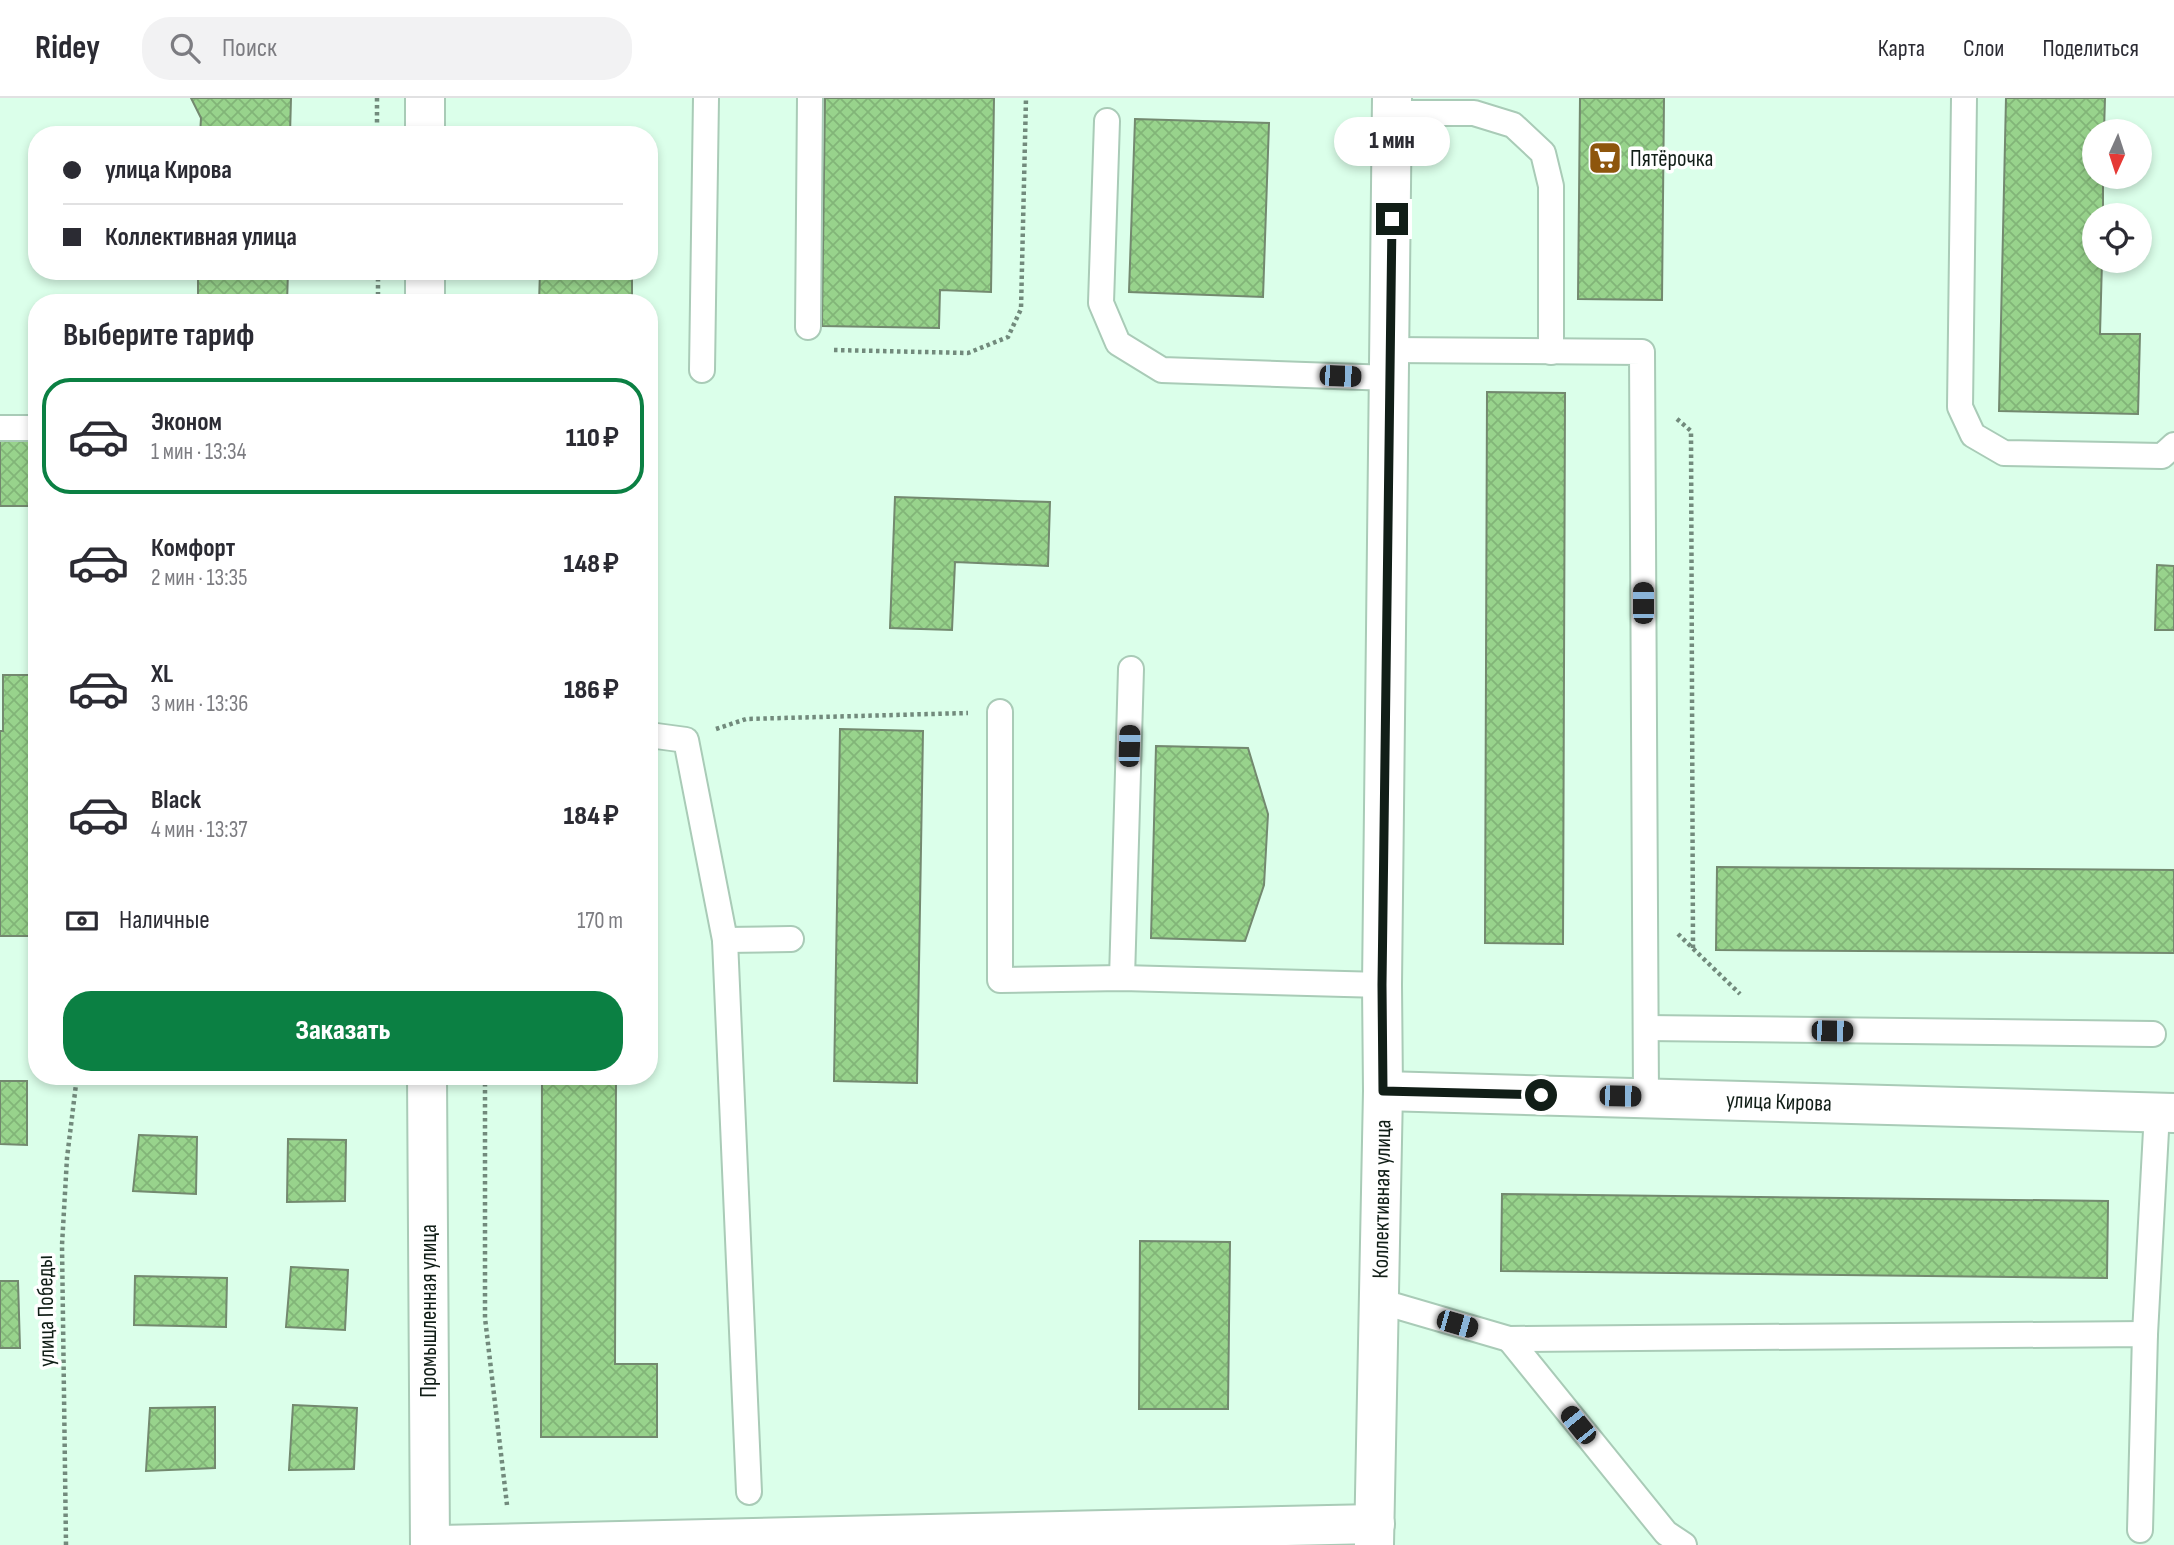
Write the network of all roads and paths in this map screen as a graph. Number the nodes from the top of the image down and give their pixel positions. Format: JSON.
{"nodes":[{"id":1,"x":377,"y":98,"type":"edge"},
{"id":2,"x":425,"y":98,"type":"edge"},
{"id":3,"x":706,"y":98,"type":"edge"},
{"id":4,"x":810,"y":98,"type":"edge"},
{"id":5,"x":1026,"y":98,"type":"edge"},
{"id":6,"x":1964,"y":98,"type":"edge"},
{"id":7,"x":1392,"y":106,"type":"edge"},
{"id":8,"x":1107,"y":121,"type":"dead end"},
{"id":9,"x":377,"y":126,"type":"edge"},
{"id":10,"x":425,"y":126,"type":"edge"},
{"id":11,"x":808,"y":327,"type":"joint"},
{"id":12,"x":1551,"y":352,"type":"junction"},
{"id":13,"x":1391,"y":364,"type":"junction"},
{"id":14,"x":702,"y":370,"type":"dead end"},
{"id":15,"x":1642,"y":389,"type":"junction"},
{"id":16,"x":0,"y":428,"type":"edge"},
{"id":17,"x":28,"y":428,"type":"edge"},
{"id":18,"x":2174,"y":445,"type":"edge"},
{"id":19,"x":1131,"y":669,"type":"dead end"},
{"id":20,"x":1000,"y":712,"type":"joint"},
{"id":21,"x":658,"y":736,"type":"edge"},
{"id":22,"x":686,"y":740,"type":"junction"},
{"id":23,"x":1645,"y":897,"type":"junction"},
{"id":24,"x":791,"y":939,"type":"dead end"},
{"id":25,"x":725,"y":940,"type":"junction"},
{"id":26,"x":1693,"y":950,"type":"junction"},
{"id":27,"x":1122,"y":978,"type":"junction"},
{"id":28,"x":1382,"y":985,"type":"junction"},
{"id":29,"x":1646,"y":1028,"type":"junction"},
{"id":30,"x":1779,"y":1031,"type":"junction"},
{"id":31,"x":2153,"y":1034,"type":"dead end"},
{"id":32,"x":76,"y":1085,"type":"edge"},
{"id":33,"x":427,"y":1085,"type":"edge"},
{"id":34,"x":485,"y":1085,"type":"edge"},
{"id":35,"x":1383,"y":1091,"type":"junction"},
{"id":36,"x":1646,"y":1097,"type":"junction"},
{"id":37,"x":2166,"y":1113,"type":"edge"},
{"id":38,"x":1379,"y":1301,"type":"junction"},
{"id":39,"x":2145,"y":1334,"type":"junction"},
{"id":40,"x":1509,"y":1339,"type":"junction"},
{"id":41,"x":749,"y":1492,"type":"dead end"},
{"id":42,"x":2140,"y":1530,"type":"dead end"},
{"id":43,"x":1374,"y":1534,"type":"edge"},
{"id":44,"x":511,"y":1544,"type":"edge"},
{"id":45,"x":66,"y":1545,"type":"edge"},
{"id":46,"x":430,"y":1545,"type":"edge"},
{"id":47,"x":439,"y":1545,"type":"edge"},
{"id":48,"x":1684,"y":1545,"type":"edge"}],
"edges":[{"from":1,"to":9,"type":"path"},
{"from":2,"to":10,"type":"street"},
{"from":3,"to":14,"type":"lane"},
{"from":4,"to":11,"type":"lane"},
{"from":5,"to":11,"type":"path"},
{"from":6,"to":18,"type":"lane"},
{"from":7,"to":12,"type":"lane"},
{"from":7,"to":13,"type":"street","name":"Коллективная улица"},
{"from":8,"to":13,"type":"lane"},
{"from":12,"to":13,"type":"lane"},
{"from":12,"to":15,"type":"lane"},
{"from":13,"to":28,"type":"street","name":"Коллективная улица"},
{"from":15,"to":23,"type":"lane"},
{"from":15,"to":26,"type":"path"},
{"from":16,"to":17,"type":"lane"},
{"from":19,"to":27,"type":"lane"},
{"from":20,"to":22,"type":"path"},
{"from":20,"to":27,"type":"lane"},
{"from":21,"to":22,"type":"lane"},
{"from":22,"to":25,"type":"lane"},
{"from":23,"to":26,"type":"path"},
{"from":23,"to":29,"type":"lane"},
{"from":24,"to":25,"type":"lane"},
{"from":25,"to":41,"type":"lane"},
{"from":26,"to":30,"type":"path"},
{"from":27,"to":28,"type":"lane"},
{"from":28,"to":35,"type":"street","name":"Коллективная улица"},
{"from":29,"to":30,"type":"lane"},
{"from":29,"to":36,"type":"lane"},
{"from":30,"to":31,"type":"lane"},
{"from":32,"to":45,"type":"path","name":"улица Победы"},
{"from":33,"to":46,"type":"street","name":"Промышленная улица"},
{"from":34,"to":44,"type":"path"},
{"from":35,"to":36,"type":"street","name":"улица Кирова"},
{"from":35,"to":38,"type":"street","name":"Коллективная улица"},
{"from":36,"to":37,"type":"street","name":"улица Кирова"},
{"from":37,"to":39,"type":"lane"},
{"from":38,"to":40,"type":"lane"},
{"from":38,"to":43,"type":"street","name":"Коллективная улица"},
{"from":39,"to":40,"type":"lane"},
{"from":39,"to":42,"type":"lane"},
{"from":40,"to":48,"type":"lane"},
{"from":43,"to":44,"type":"street"},
{"from":44,"to":47,"type":"street"}]}
